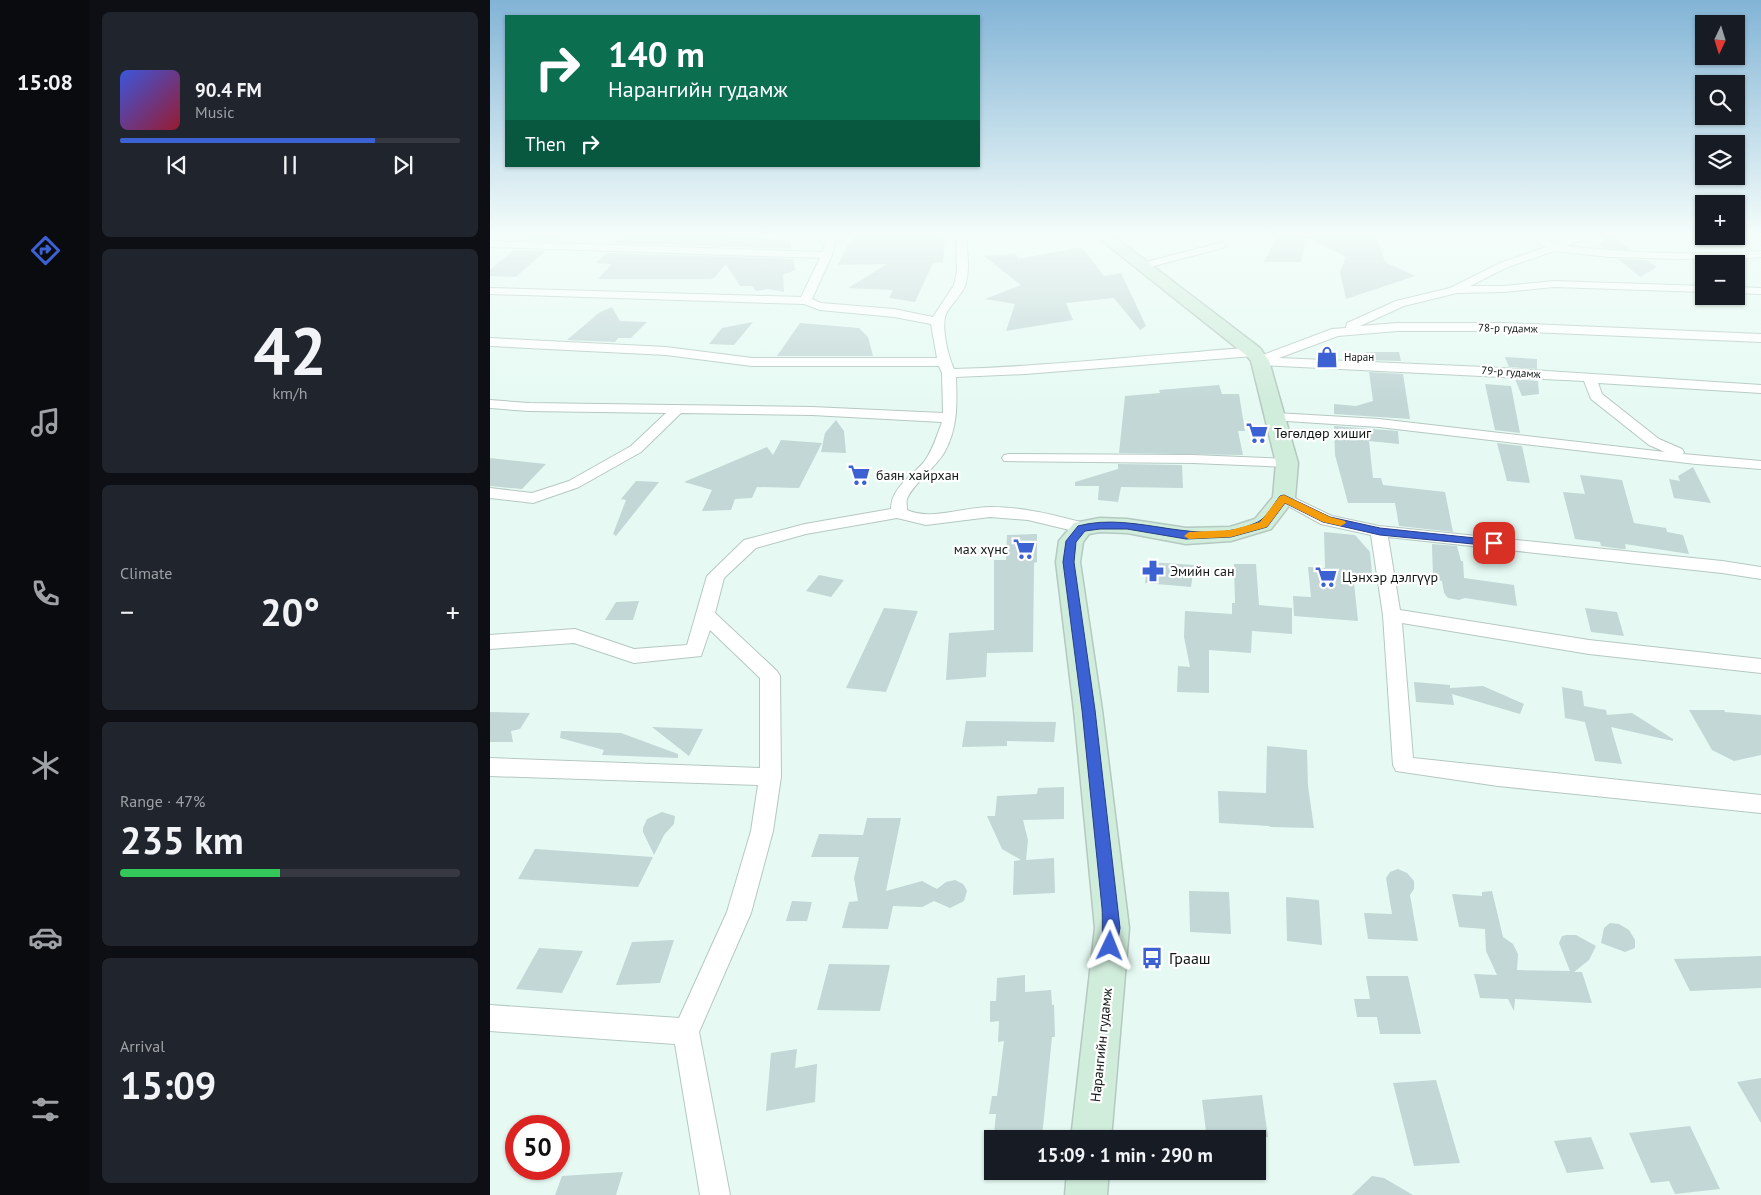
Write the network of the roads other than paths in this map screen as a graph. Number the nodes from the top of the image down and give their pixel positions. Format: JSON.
{"nodes":[{"id":1,"x":490,"y":291,"type":"edge"},
{"id":2,"x":810,"y":291,"type":"edge"},
{"id":3,"x":957,"y":291,"type":"edge"},
{"id":4,"x":1174,"y":291,"type":"edge"},
{"id":5,"x":1451,"y":291,"type":"edge"},
{"id":6,"x":805,"y":302,"type":"junction"},
{"id":7,"x":938,"y":321,"type":"junction"},
{"id":8,"x":1336,"y":332,"type":"junction"},
{"id":9,"x":1761,"y":338,"type":"edge"},
{"id":10,"x":490,"y":342,"type":"edge"},
{"id":11,"x":1257,"y":356,"type":"junction"},
{"id":12,"x":946,"y":368,"type":"junction"},
{"id":13,"x":1602,"y":378,"type":"junction"},
{"id":14,"x":1761,"y":389,"type":"edge"},
{"id":15,"x":490,"y":404,"type":"edge"},
{"id":16,"x":678,"y":409,"type":"junction"},
{"id":17,"x":1276,"y":417,"type":"junction"},
{"id":18,"x":950,"y":418,"type":"junction"},
{"id":19,"x":1009,"y":458,"type":"dead end"},
{"id":20,"x":1696,"y":460,"type":"junction"},
{"id":21,"x":1287,"y":463,"type":"junction"},
{"id":22,"x":1761,"y":465,"type":"edge"},
{"id":23,"x":490,"y":493,"type":"edge"},
{"id":24,"x":1284,"y":498,"type":"junction"},
{"id":25,"x":899,"y":513,"type":"junction"},
{"id":26,"x":1082,"y":528,"type":"junction"},
{"id":27,"x":1380,"y":531,"type":"junction"},
{"id":28,"x":1761,"y":573,"type":"edge"},
{"id":29,"x":706,"y":615,"type":"junction"},
{"id":30,"x":1392,"y":615,"type":"junction"},
{"id":31,"x":490,"y":642,"type":"edge"},
{"id":32,"x":1761,"y":666,"type":"edge"},
{"id":33,"x":490,"y":767,"type":"edge"},
{"id":34,"x":770,"y":776,"type":"junction"},
{"id":35,"x":1761,"y":804,"type":"edge"},
{"id":36,"x":490,"y":1018,"type":"edge"},
{"id":37,"x":686,"y":1032,"type":"junction"},
{"id":38,"x":1092,"y":1130,"type":"edge"},
{"id":39,"x":1087,"y":1180,"type":"edge"},
{"id":40,"x":715,"y":1195,"type":"edge"},
{"id":41,"x":1086,"y":1195,"type":"edge"}],
"edges":[{"from":1,"to":6,"type":"street"},
{"from":2,"to":6,"type":"street"},
{"from":3,"to":7,"type":"street"},
{"from":4,"to":11,"type":"main road"},
{"from":5,"to":8,"type":"street"},
{"from":6,"to":7,"type":"street"},
{"from":7,"to":12,"type":"street"},
{"from":8,"to":9,"type":"street","name":"78-р гудамж"},
{"from":8,"to":11,"type":"street","name":"78-р гудамж"},
{"from":10,"to":12,"type":"street"},
{"from":11,"to":12,"type":"street"},
{"from":11,"to":13,"type":"street","name":"79-р гудамж"},
{"from":11,"to":17,"type":"main road"},
{"from":12,"to":18,"type":"street"},
{"from":13,"to":14,"type":"street","name":"79-р гудамж"},
{"from":13,"to":20,"type":"street"},
{"from":15,"to":16,"type":"street"},
{"from":16,"to":18,"type":"street"},
{"from":16,"to":23,"type":"street"},
{"from":17,"to":20,"type":"street"},
{"from":17,"to":21,"type":"main road"},
{"from":18,"to":25,"type":"street"},
{"from":19,"to":21,"type":"street"},
{"from":20,"to":22,"type":"street"},
{"from":21,"to":24,"type":"main road"},
{"from":24,"to":26,"type":"main road"},
{"from":24,"to":27,"type":"street"},
{"from":25,"to":26,"type":"street"},
{"from":25,"to":29,"type":"street"},
{"from":26,"to":38,"type":"main road","name":"Нарангийн гудамж"},
{"from":27,"to":28,"type":"street"},
{"from":27,"to":30,"type":"street"},
{"from":29,"to":31,"type":"street"},
{"from":29,"to":34,"type":"street"},
{"from":30,"to":32,"type":"street"},
{"from":30,"to":35,"type":"street"},
{"from":33,"to":34,"type":"street"},
{"from":34,"to":37,"type":"street"},
{"from":36,"to":37,"type":"street"},
{"from":37,"to":40,"type":"street"},
{"from":39,"to":41,"type":"main road"}]}
